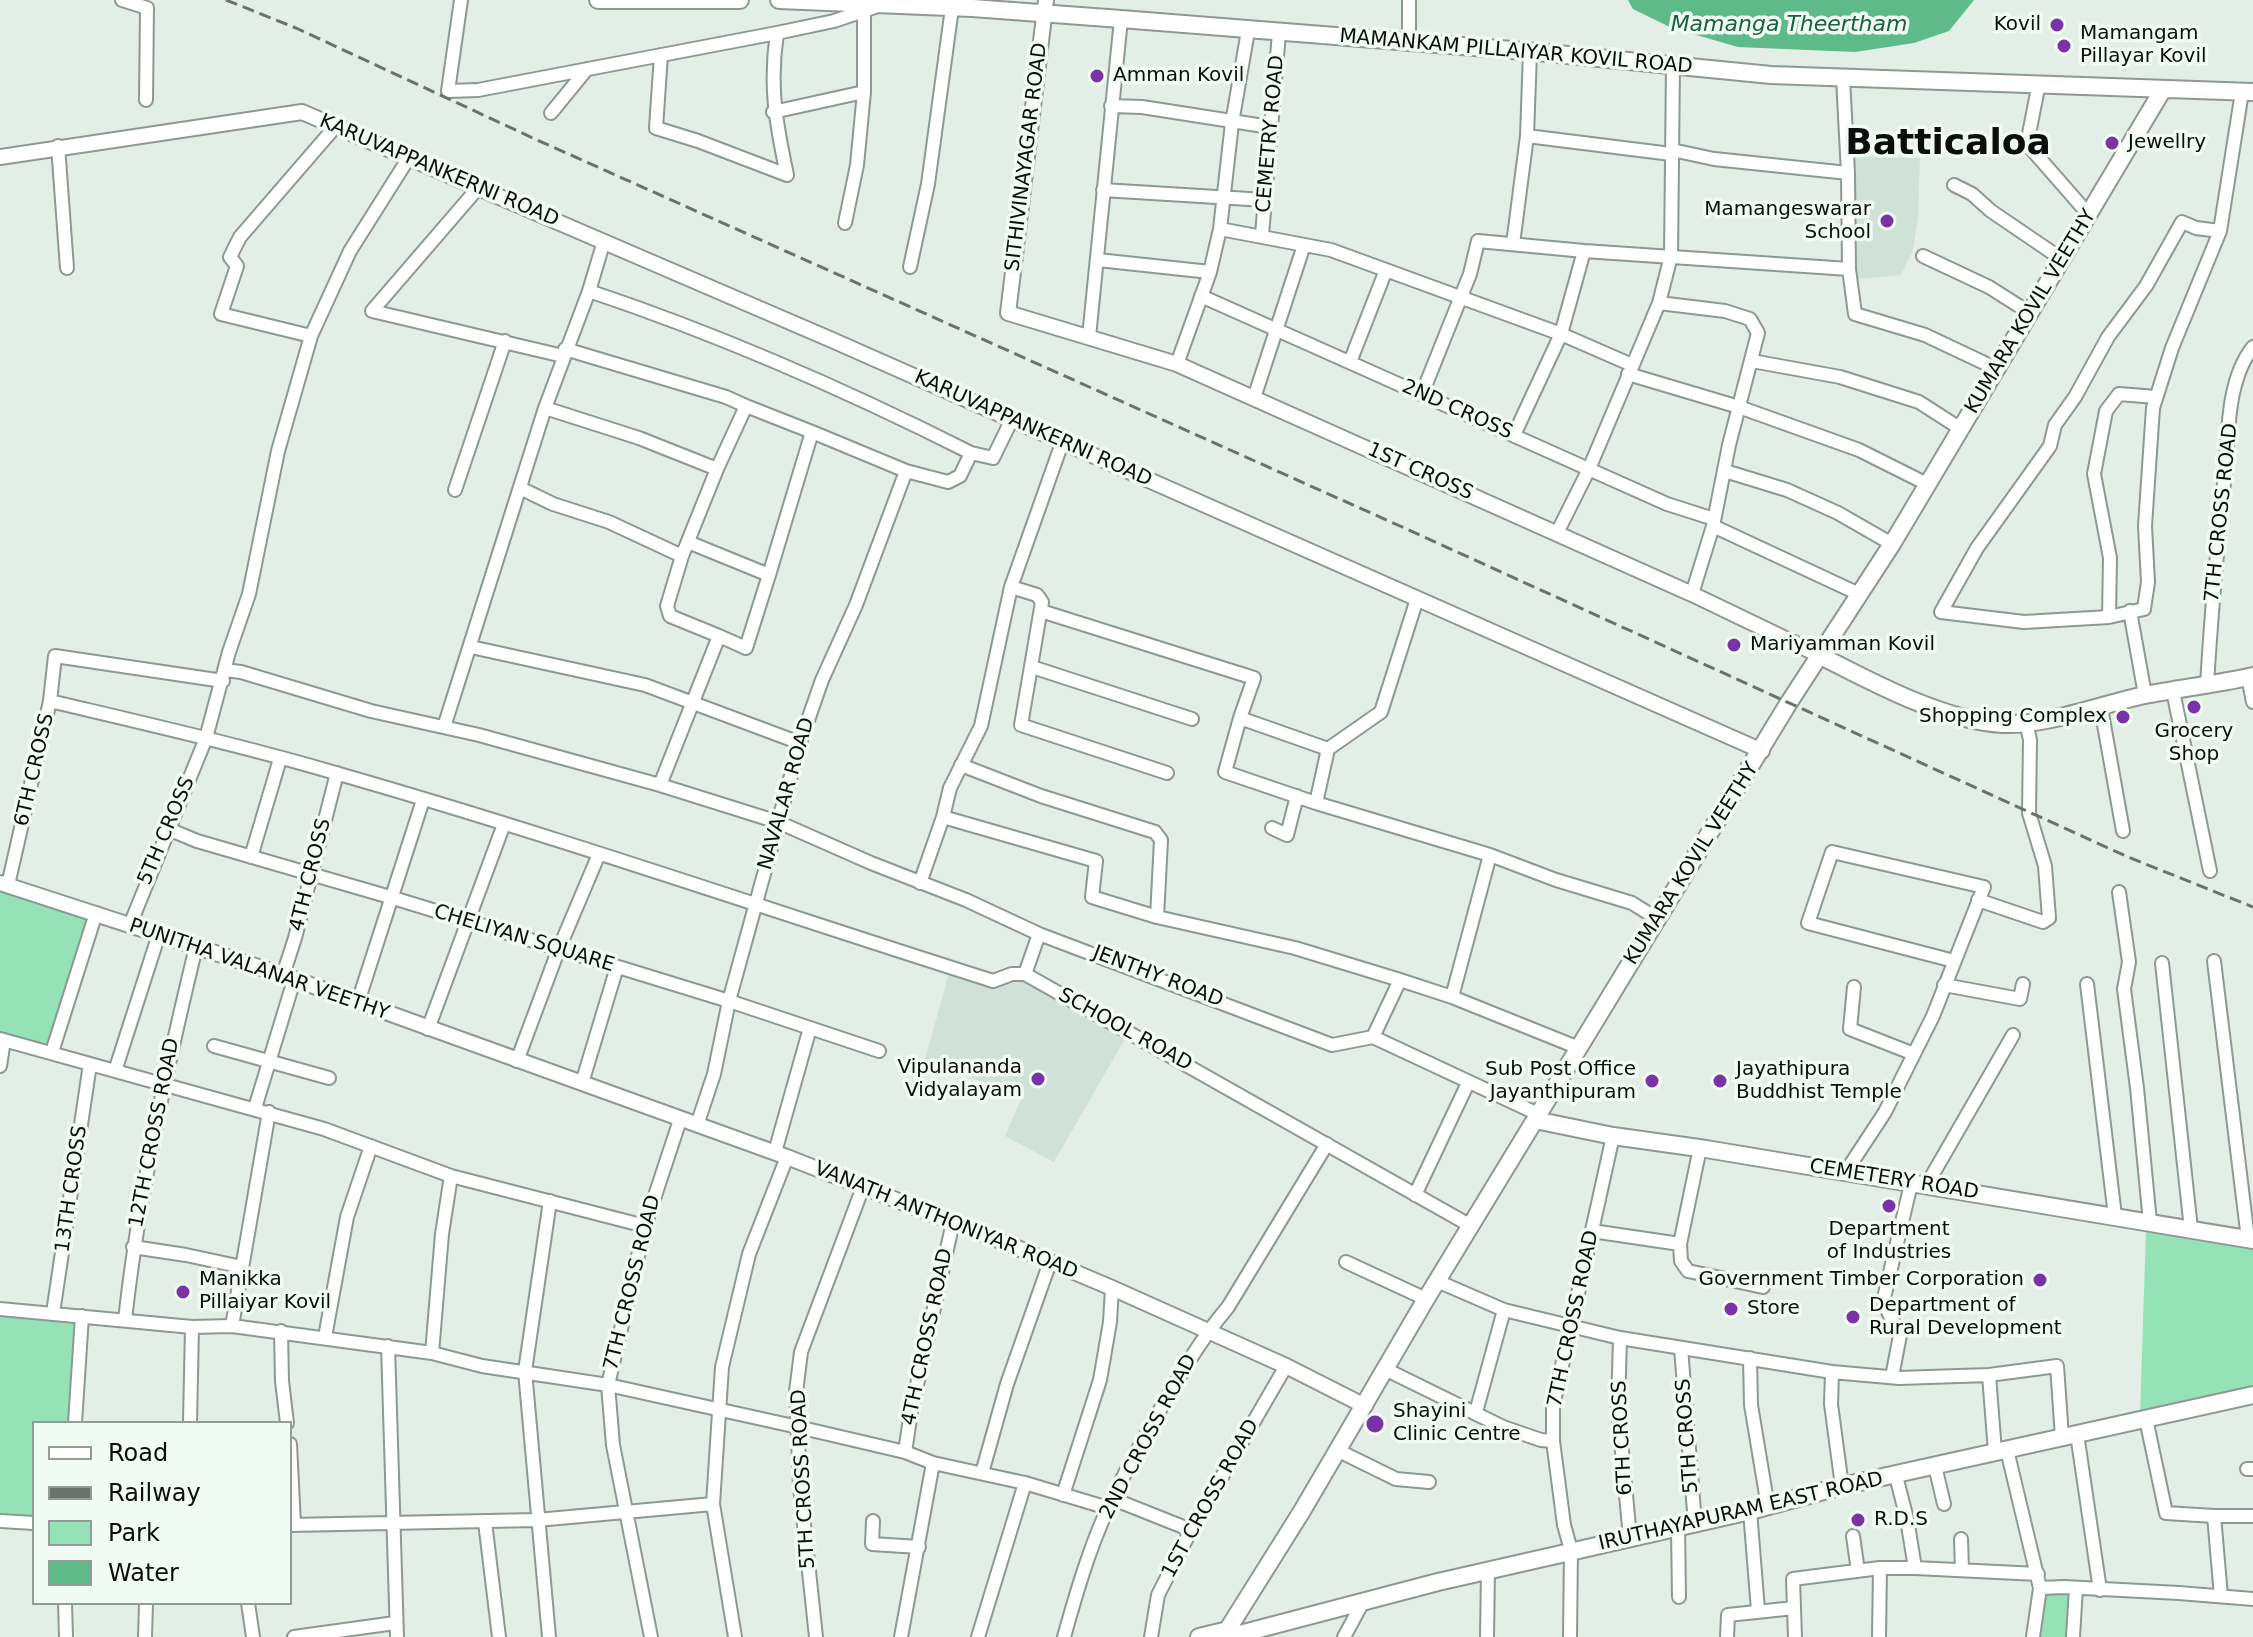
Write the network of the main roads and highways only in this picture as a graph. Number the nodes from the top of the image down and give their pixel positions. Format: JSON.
{"nodes":[{"id":1,"x":598,"y":0,"type":"edge"},
{"id":2,"x":740,"y":0,"type":"edge"},
{"id":3,"x":779,"y":0,"type":"edge"},
{"id":4,"x":708,"y":1,"type":"edge"},
{"id":5,"x":972,"y":4,"type":"edge"},
{"id":6,"x":1045,"y":7,"type":"edge"},
{"id":7,"x":2162,"y":91,"type":"junction"},
{"id":8,"x":2248,"y":92,"type":"edge"},
{"id":9,"x":1821,"y":656,"type":"junction"},
{"id":10,"x":2251,"y":677,"type":"edge"},
{"id":11,"x":1537,"y":1117,"type":"junction"},
{"id":12,"x":2251,"y":1239,"type":"edge"},
{"id":13,"x":2253,"y":1395,"type":"edge"},
{"id":14,"x":1226,"y":1634,"type":"edge"},
{"id":15,"x":1199,"y":1637,"type":"edge"}],
"edges":[{"from":1,"to":4,"type":"main road"},
{"from":2,"to":4,"type":"main road"},
{"from":3,"to":5,"type":"main road","name":"MAMANKAM PILLAIYAR KOVIL ROAD"},
{"from":5,"to":6,"type":"main road","name":"MAMANKAM PILLAIYAR KOVIL ROAD"},
{"from":6,"to":7,"type":"main road","name":"MAMANKAM PILLAIYAR KOVIL ROAD"},
{"from":7,"to":8,"type":"main road","name":"MAMANKAM PILLAIYAR KOVIL ROAD"},
{"from":7,"to":9,"type":"main road","name":"KUMARA KOVIL VEETHY"},
{"from":9,"to":10,"type":"main road"},
{"from":9,"to":11,"type":"main road","name":"KUMARA KOVIL VEETHY"},
{"from":11,"to":12,"type":"main road","name":"CEMETERY ROAD"},
{"from":11,"to":14,"type":"main road","name":"KUMARA KOVIL VEETHY"},
{"from":13,"to":14,"type":"main road","name":"IRUTHAYAPURAM EAST ROAD"},
{"from":14,"to":15,"type":"main road","name":"IRUTHAYAPURAM EAST ROAD"}]}
